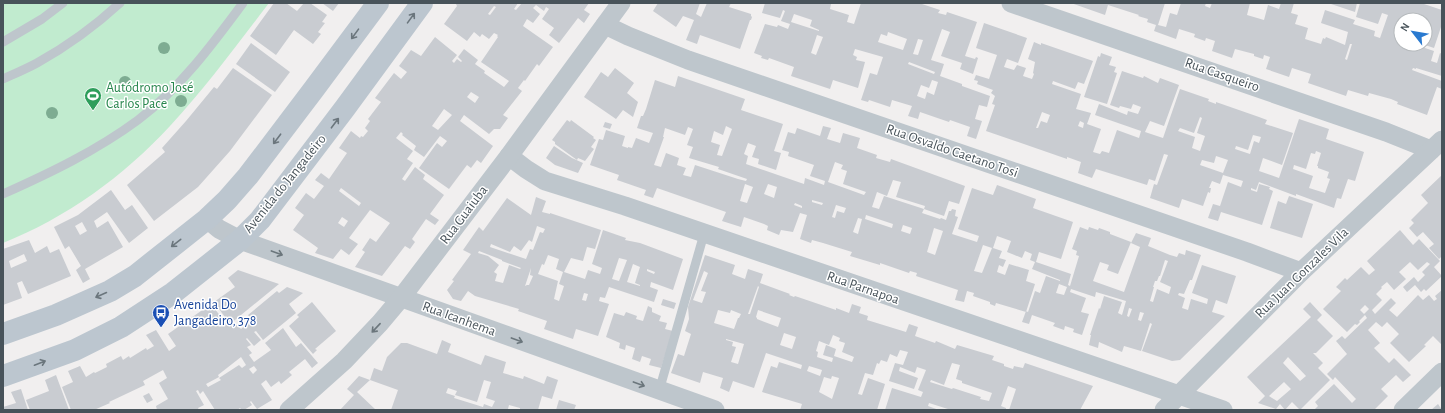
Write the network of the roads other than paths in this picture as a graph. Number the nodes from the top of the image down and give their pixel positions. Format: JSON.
{"nodes":[{"id":1,"x":63,"y":3,"type":"edge"},
{"id":2,"x":120,"y":3,"type":"edge"},
{"id":3,"x":243,"y":3,"type":"edge"},
{"id":4,"x":378,"y":3,"type":"edge"},
{"id":5,"x":422,"y":3,"type":"edge"},
{"id":6,"x":621,"y":3,"type":"edge"},
{"id":7,"x":1011,"y":3,"type":"edge"},
{"id":8,"x":605,"y":25,"type":"junction"},
{"id":9,"x":3,"y":42,"type":"edge"},
{"id":10,"x":3,"y":79,"type":"edge"},
{"id":11,"x":1436,"y":145,"type":"edge"},
{"id":12,"x":509,"y":156,"type":"junction"},
{"id":13,"x":3,"y":194,"type":"edge"},
{"id":14,"x":207,"y":219,"type":"junction"},
{"id":15,"x":704,"y":234,"type":"junction"},
{"id":16,"x":240,"y":240,"type":"junction"},
{"id":17,"x":1300,"y":272,"type":"junction"},
{"id":18,"x":401,"y":298,"type":"junction"},
{"id":19,"x":3,"y":334,"type":"edge"},
{"id":20,"x":1442,"y":372,"type":"edge"},
{"id":21,"x":3,"y":376,"type":"edge"},
{"id":22,"x":659,"y":391,"type":"junction"},
{"id":23,"x":1179,"y":396,"type":"junction"},
{"id":24,"x":289,"y":410,"type":"edge"},
{"id":25,"x":715,"y":410,"type":"edge"},
{"id":26,"x":1164,"y":410,"type":"edge"},
{"id":27,"x":1223,"y":410,"type":"edge"},
{"id":28,"x":1403,"y":410,"type":"edge"}],
"edges":[{"from":1,"to":9,"type":"lane"},
{"from":2,"to":10,"type":"lane"},
{"from":3,"to":13,"type":"lane"},
{"from":4,"to":14,"type":"street","one_way":true},
{"from":16,"to":5,"type":"street","name":"Avenida do Jangadeiro","one_way":true},
{"from":6,"to":8,"type":"street","name":"Rua Guaiuba"},
{"from":7,"to":11,"type":"street","name":"Rua Casqueiro"},
{"from":8,"to":12,"type":"street","name":"Rua Guaiuba"},
{"from":8,"to":17,"type":"street","name":"Rua Osvaldo Caetano Tosi"},
{"from":11,"to":17,"type":"street","name":"Rua Juan Gonzales Vila"},
{"from":12,"to":15,"type":"street","name":"Rua Parnapoa"},
{"from":12,"to":18,"type":"street","name":"Rua Guaiuba"},
{"from":14,"to":16,"type":"street","name":"Rua Icanhema"},
{"from":14,"to":19,"type":"street","one_way":true},
{"from":15,"to":22,"type":"lane"},
{"from":15,"to":23,"type":"street","name":"Rua Parnapoa"},
{"from":16,"to":18,"type":"street","name":"Rua Icanhema","one_way":true},
{"from":21,"to":16,"type":"street","name":"Avenida do Jangadeiro","one_way":true},
{"from":17,"to":23,"type":"street","name":"Rua Juan Gonzales Vila"},
{"from":18,"to":22,"type":"street","name":"Rua Icanhema","one_way":true},
{"from":18,"to":24,"type":"street","name":"Rua Guaiuba","one_way":true},
{"from":20,"to":28,"type":"street"},
{"from":22,"to":25,"type":"street","name":"Rua Icanhema"},
{"from":23,"to":26,"type":"street","name":"Rua Juan Gonzales Vila"},
{"from":23,"to":27,"type":"street","name":"Rua Parnapoa"}]}
